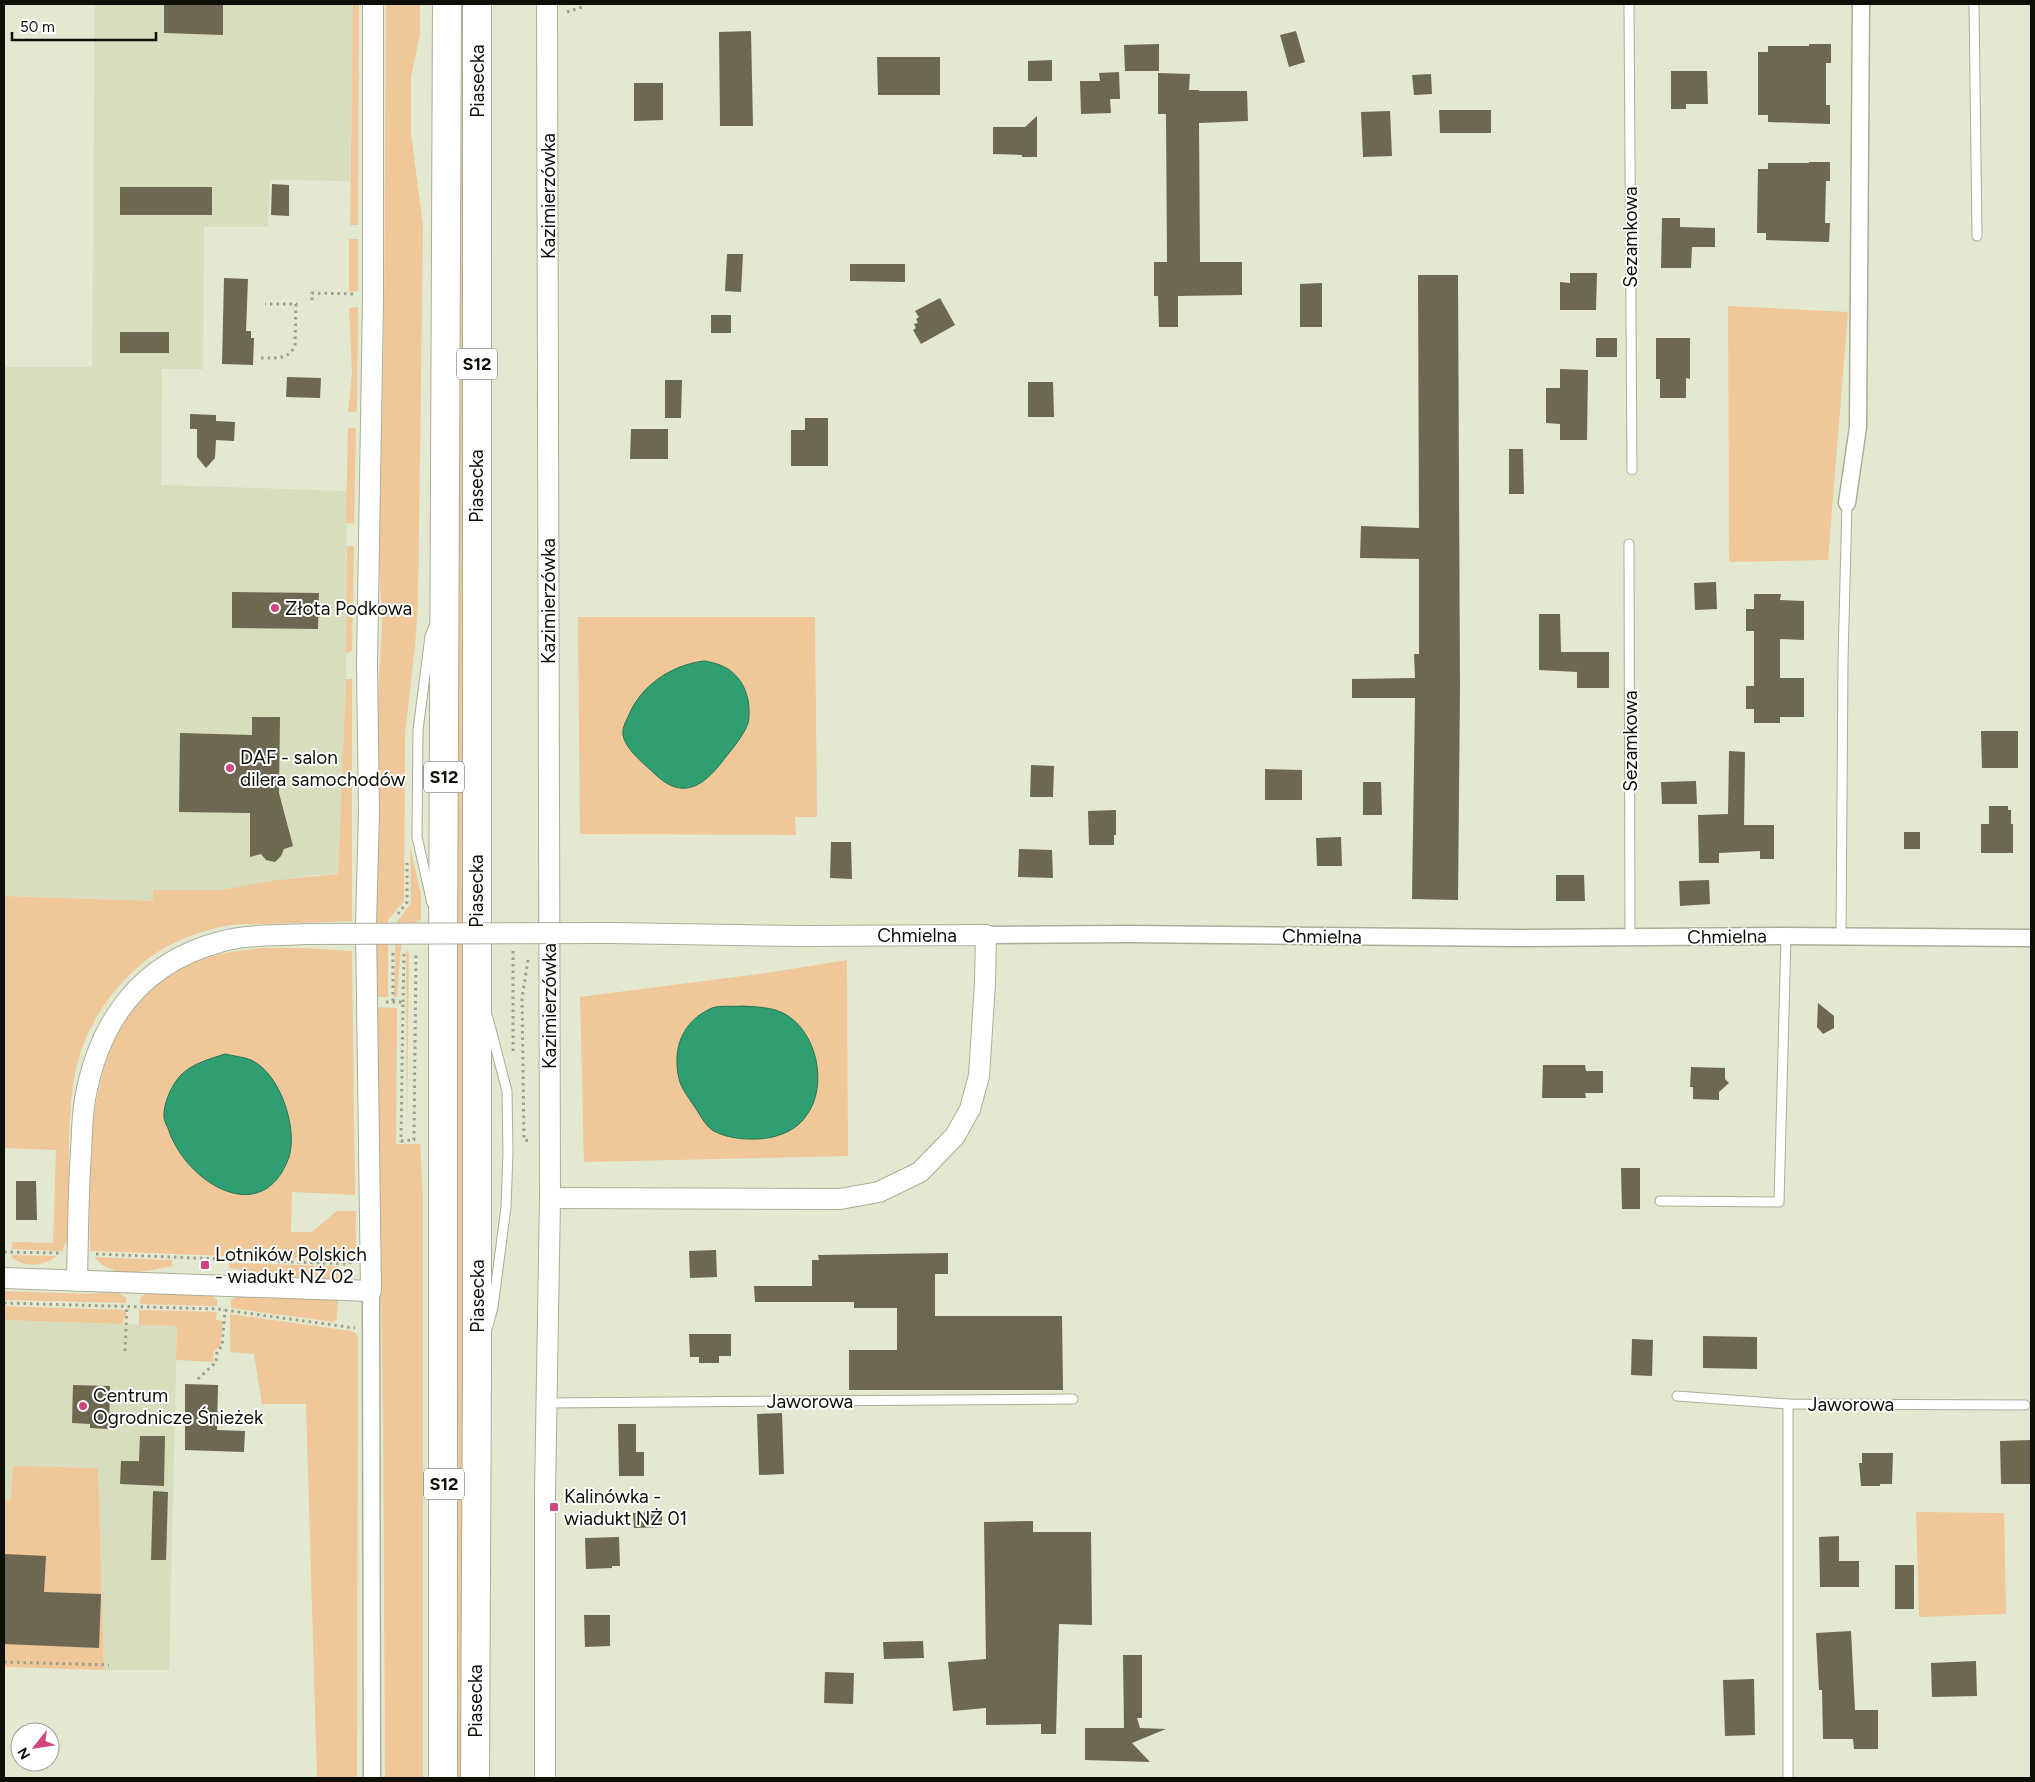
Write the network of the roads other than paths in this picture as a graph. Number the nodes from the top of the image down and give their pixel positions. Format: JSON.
{"nodes":[{"id":1,"x":374,"y":4,"type":"edge"},
{"id":2,"x":447,"y":4,"type":"edge"},
{"id":3,"x":477,"y":4,"type":"edge"},
{"id":4,"x":547,"y":4,"type":"edge"},
{"id":5,"x":1629,"y":4,"type":"edge"},
{"id":6,"x":1861,"y":4,"type":"edge"},
{"id":7,"x":1974,"y":4,"type":"edge"},
{"id":8,"x":1977,"y":236,"type":"dead end"},
{"id":9,"x":1632,"y":470,"type":"dead end"},
{"id":10,"x":1847,"y":503,"type":"joint"},
{"id":11,"x":1629,"y":544,"type":"dead end"},
{"id":12,"x":986,"y":935,"type":"junction"},
{"id":13,"x":1786,"y":936,"type":"junction"},
{"id":14,"x":1841,"y":936,"type":"junction"},
{"id":15,"x":1630,"y":937,"type":"junction"},
{"id":16,"x":2031,"y":938,"type":"edge"},
{"id":17,"x":550,"y":1198,"type":"junction"},
{"id":18,"x":1660,"y":1201,"type":"dead end"},
{"id":19,"x":4,"y":1278,"type":"edge"},
{"id":20,"x":77,"y":1281,"type":"junction"},
{"id":21,"x":372,"y":1291,"type":"junction"},
{"id":22,"x":1677,"y":1396,"type":"dead end"},
{"id":23,"x":1073,"y":1399,"type":"dead end"},
{"id":24,"x":547,"y":1403,"type":"junction"},
{"id":25,"x":1788,"y":1404,"type":"junction"},
{"id":26,"x":2025,"y":1405,"type":"dead end"},
{"id":27,"x":372,"y":1778,"type":"edge"},
{"id":28,"x":444,"y":1778,"type":"edge"},
{"id":29,"x":475,"y":1778,"type":"edge"},
{"id":30,"x":545,"y":1778,"type":"edge"},
{"id":31,"x":1788,"y":1778,"type":"edge"}],
"edges":[{"from":1,"to":21,"type":"street"},
{"from":2,"to":28,"type":"highway","name":"Piasecka","number":"S12"},
{"from":3,"to":29,"type":"highway","name":"Piasecka","number":"S12"},
{"from":4,"to":17,"type":"street","name":"Kazimierzówka"},
{"from":5,"to":9,"type":"lane","name":"Sezamkowa"},
{"from":6,"to":10,"type":"street"},
{"from":7,"to":8,"type":"lane"},
{"from":10,"to":14,"type":"lane"},
{"from":11,"to":15,"type":"lane","name":"Sezamkowa"},
{"from":12,"to":15,"type":"street","name":"Chmielna"},
{"from":12,"to":17,"type":"street"},
{"from":12,"to":20,"type":"street","name":"Chmielna","bridge":true},
{"from":13,"to":14,"type":"street","name":"Chmielna"},
{"from":13,"to":15,"type":"street","name":"Chmielna"},
{"from":13,"to":18,"type":"lane"},
{"from":14,"to":16,"type":"street","name":"Chmielna"},
{"from":17,"to":24,"type":"street","name":"Kazimierzówka"},
{"from":19,"to":20,"type":"street"},
{"from":20,"to":21,"type":"street"},
{"from":21,"to":27,"type":"street"},
{"from":22,"to":25,"type":"lane","name":"Jaworowa"},
{"from":23,"to":24,"type":"lane","name":"Jaworowa"},
{"from":24,"to":30,"type":"street","name":"Kazimierzówka"},
{"from":25,"to":26,"type":"lane","name":"Jaworowa"},
{"from":25,"to":31,"type":"lane"}]}
